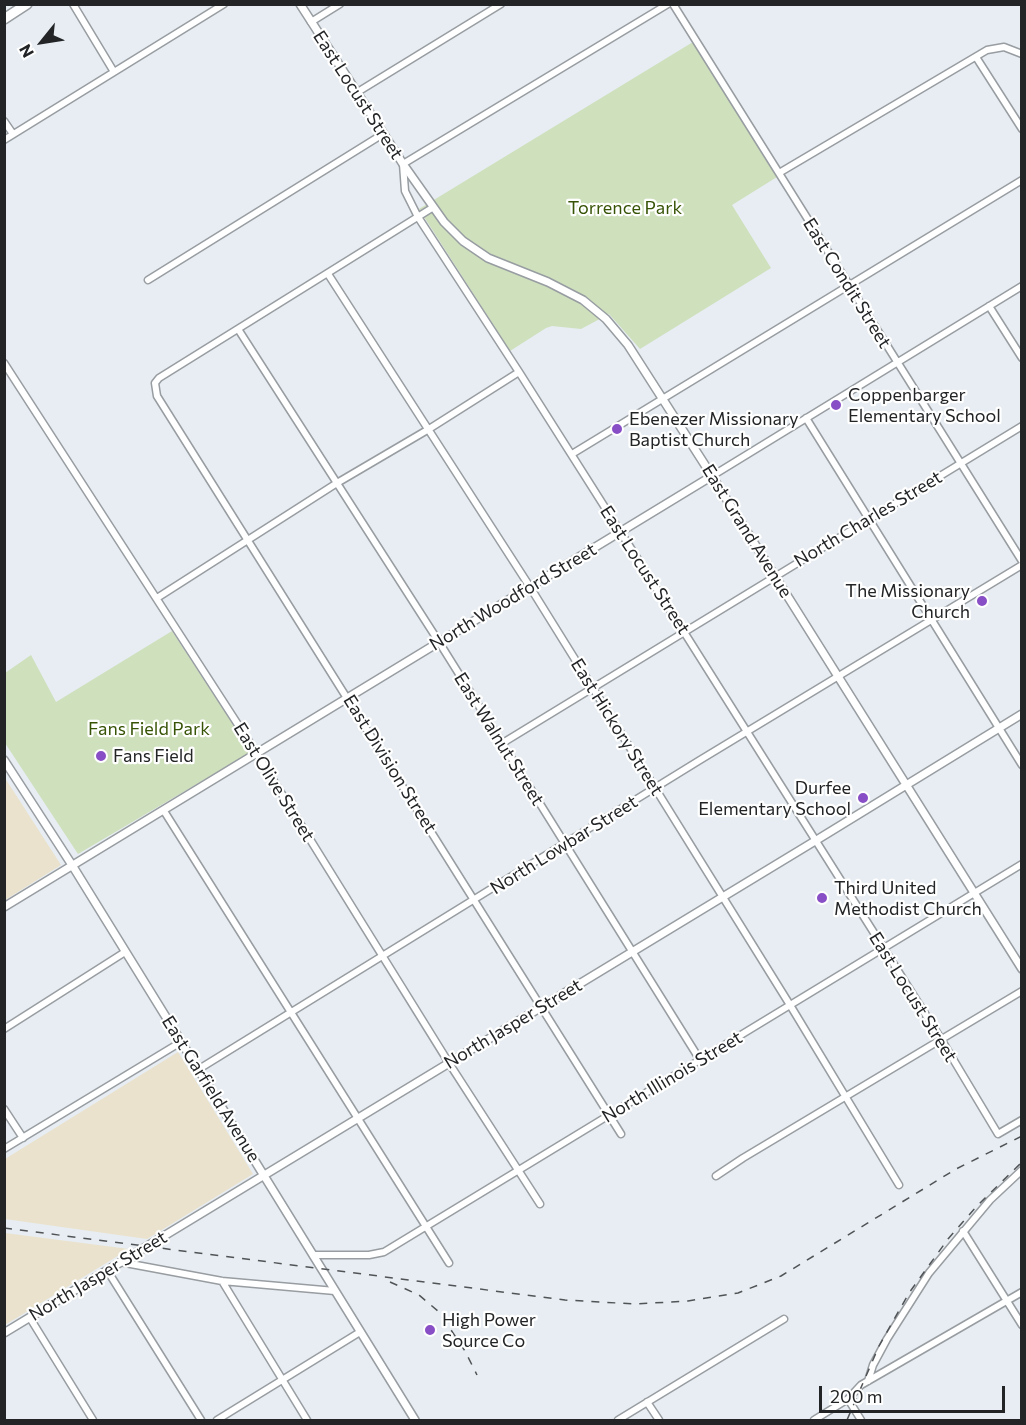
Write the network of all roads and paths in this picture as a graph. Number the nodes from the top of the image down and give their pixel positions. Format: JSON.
{"nodes":[{"id":1,"x":27,"y":4,"type":"edge"},
{"id":2,"x":74,"y":4,"type":"edge"},
{"id":3,"x":224,"y":4,"type":"edge"},
{"id":4,"x":300,"y":4,"type":"edge"},
{"id":5,"x":340,"y":4,"type":"edge"},
{"id":6,"x":501,"y":4,"type":"edge"},
{"id":7,"x":668,"y":4,"type":"edge"},
{"id":8,"x":673,"y":4,"type":"edge"},
{"id":9,"x":4,"y":19,"type":"edge"},
{"id":10,"x":311,"y":22,"type":"junction"},
{"id":11,"x":1022,"y":54,"type":"edge"},
{"id":12,"x":976,"y":57,"type":"junction"},
{"id":13,"x":114,"y":72,"type":"junction"},
{"id":14,"x":356,"y":93,"type":"junction"},
{"id":15,"x":4,"y":121,"type":"edge"},
{"id":16,"x":1022,"y":129,"type":"edge"},
{"id":17,"x":13,"y":134,"type":"junction"},
{"id":18,"x":383,"y":134,"type":"junction"},
{"id":19,"x":4,"y":140,"type":"edge"},
{"id":20,"x":403,"y":164,"type":"junction"},
{"id":21,"x":779,"y":173,"type":"junction"},
{"id":22,"x":1022,"y":180,"type":"edge"},
{"id":23,"x":432,"y":208,"type":"junction"},
{"id":24,"x":418,"y":217,"type":"junction"},
{"id":25,"x":328,"y":274,"type":"junction"},
{"id":26,"x":148,"y":280,"type":"dead end"},
{"id":27,"x":849,"y":286,"type":"junction"},
{"id":28,"x":1022,"y":286,"type":"edge"},
{"id":29,"x":989,"y":306,"type":"junction"},
{"id":30,"x":238,"y":329,"type":"junction"},
{"id":31,"x":1022,"y":358,"type":"edge"},
{"id":32,"x":896,"y":362,"type":"junction"},
{"id":33,"x":4,"y":363,"type":"edge"},
{"id":34,"x":519,"y":372,"type":"junction"},
{"id":35,"x":662,"y":398,"type":"junction"},
{"id":36,"x":806,"y":418,"type":"junction"},
{"id":37,"x":1022,"y":426,"type":"edge"},
{"id":38,"x":429,"y":429,"type":"junction"},
{"id":39,"x":572,"y":454,"type":"junction"},
{"id":40,"x":960,"y":463,"type":"junction"},
{"id":41,"x":712,"y":476,"type":"junction"},
{"id":42,"x":337,"y":483,"type":"junction"},
{"id":43,"x":869,"y":518,"type":"junction"},
{"id":44,"x":620,"y":531,"type":"junction"},
{"id":45,"x":248,"y":539,"type":"junction"},
{"id":46,"x":1022,"y":561,"type":"edge"},
{"id":47,"x":1022,"y":565,"type":"edge"},
{"id":48,"x":775,"y":575,"type":"junction"},
{"id":49,"x":530,"y":586,"type":"junction"},
{"id":50,"x":157,"y":598,"type":"junction"},
{"id":51,"x":931,"y":621,"type":"junction"},
{"id":52,"x":684,"y":632,"type":"junction"},
{"id":53,"x":438,"y":642,"type":"junction"},
{"id":54,"x":839,"y":677,"type":"junction"},
{"id":55,"x":591,"y":688,"type":"junction"},
{"id":56,"x":348,"y":698,"type":"junction"},
{"id":57,"x":1022,"y":714,"type":"edge"},
{"id":58,"x":998,"y":728,"type":"junction"},
{"id":59,"x":748,"y":732,"type":"junction"},
{"id":60,"x":501,"y":744,"type":"junction"},
{"id":61,"x":256,"y":754,"type":"junction"},
{"id":62,"x":4,"y":760,"type":"edge"},
{"id":63,"x":1022,"y":765,"type":"edge"},
{"id":64,"x":906,"y":785,"type":"junction"},
{"id":65,"x":655,"y":788,"type":"junction"},
{"id":66,"x":164,"y":811,"type":"junction"},
{"id":67,"x":815,"y":841,"type":"junction"},
{"id":68,"x":565,"y":845,"type":"junction"},
{"id":69,"x":1022,"y":864,"type":"edge"},
{"id":70,"x":72,"y":865,"type":"junction"},
{"id":71,"x":975,"y":893,"type":"junction"},
{"id":72,"x":721,"y":897,"type":"junction"},
{"id":73,"x":475,"y":900,"type":"junction"},
{"id":74,"x":4,"y":907,"type":"edge"},
{"id":75,"x":883,"y":949,"type":"junction"},
{"id":76,"x":125,"y":952,"type":"junction"},
{"id":77,"x":632,"y":952,"type":"junction"},
{"id":78,"x":382,"y":955,"type":"junction"},
{"id":79,"x":1022,"y":969,"type":"edge"},
{"id":80,"x":1022,"y":991,"type":"edge"},
{"id":81,"x":790,"y":1005,"type":"junction"},
{"id":82,"x":543,"y":1007,"type":"junction"},
{"id":83,"x":291,"y":1011,"type":"junction"},
{"id":84,"x":4,"y":1029,"type":"edge"},
{"id":85,"x":941,"y":1039,"type":"junction"},
{"id":86,"x":181,"y":1042,"type":"junction"},
{"id":87,"x":700,"y":1060,"type":"junction"},
{"id":88,"x":449,"y":1063,"type":"junction"},
{"id":89,"x":199,"y":1070,"type":"junction"},
{"id":90,"x":846,"y":1096,"type":"junction"},
{"id":91,"x":4,"y":1109,"type":"edge"},
{"id":92,"x":610,"y":1115,"type":"junction"},
{"id":93,"x":358,"y":1119,"type":"junction"},
{"id":94,"x":1022,"y":1120,"type":"edge"},
{"id":95,"x":621,"y":1134,"type":"dead end"},
{"id":96,"x":23,"y":1138,"type":"junction"},
{"id":97,"x":4,"y":1149,"type":"edge"},
{"id":98,"x":1022,"y":1170,"type":"edge"},
{"id":99,"x":518,"y":1171,"type":"junction"},
{"id":100,"x":264,"y":1175,"type":"junction"},
{"id":101,"x":716,"y":1176,"type":"dead end"},
{"id":102,"x":899,"y":1185,"type":"dead end"},
{"id":103,"x":540,"y":1204,"type":"dead end"},
{"id":104,"x":427,"y":1227,"type":"junction"},
{"id":105,"x":963,"y":1231,"type":"junction"},
{"id":106,"x":313,"y":1255,"type":"junction"},
{"id":107,"x":120,"y":1262,"type":"junction"},
{"id":108,"x":449,"y":1263,"type":"dead end"},
{"id":109,"x":107,"y":1270,"type":"junction"},
{"id":110,"x":222,"y":1281,"type":"junction"},
{"id":111,"x":335,"y":1291,"type":"junction"},
{"id":112,"x":1022,"y":1292,"type":"edge"},
{"id":113,"x":1007,"y":1301,"type":"junction"},
{"id":114,"x":30,"y":1318,"type":"junction"},
{"id":115,"x":784,"y":1319,"type":"dead end"},
{"id":116,"x":1022,"y":1325,"type":"edge"},
{"id":117,"x":360,"y":1332,"type":"junction"},
{"id":118,"x":4,"y":1334,"type":"edge"},
{"id":119,"x":283,"y":1380,"type":"junction"},
{"id":120,"x":868,"y":1381,"type":"junction"},
{"id":121,"x":848,"y":1399,"type":"junction"},
{"id":122,"x":647,"y":1402,"type":"junction"},
{"id":123,"x":93,"y":1420,"type":"edge"},
{"id":124,"x":201,"y":1420,"type":"edge"},
{"id":125,"x":217,"y":1420,"type":"edge"},
{"id":126,"x":308,"y":1420,"type":"edge"},
{"id":127,"x":415,"y":1420,"type":"edge"},
{"id":128,"x":618,"y":1420,"type":"edge"},
{"id":129,"x":659,"y":1420,"type":"edge"},
{"id":130,"x":814,"y":1420,"type":"edge"},
{"id":131,"x":861,"y":1420,"type":"edge"}],
"edges":[{"from":1,"to":9,"type":"main road"},
{"from":2,"to":13,"type":"street"},
{"from":3,"to":13,"type":"street"},
{"from":4,"to":10,"type":"street","name":"East Locust Street"},
{"from":5,"to":10,"type":"street"},
{"from":6,"to":14,"type":"street"},
{"from":7,"to":20,"type":"street"},
{"from":8,"to":21,"type":"street","name":"East Condit Street"},
{"from":10,"to":14,"type":"street","name":"East Locust Street"},
{"from":11,"to":12,"type":"street"},
{"from":12,"to":16,"type":"street"},
{"from":12,"to":21,"type":"street"},
{"from":13,"to":17,"type":"street"},
{"from":14,"to":18,"type":"street","name":"East Locust Street"},
{"from":15,"to":17,"type":"street"},
{"from":17,"to":19,"type":"street"},
{"from":18,"to":20,"type":"street","name":"East Locust Street"},
{"from":18,"to":26,"type":"street"},
{"from":20,"to":23,"type":"street","name":"East Grand Avenue"},
{"from":20,"to":24,"type":"street","name":"East Locust Street"},
{"from":21,"to":27,"type":"street","name":"East Condit Street"},
{"from":22,"to":27,"type":"street"},
{"from":23,"to":24,"type":"street"},
{"from":23,"to":35,"type":"street","name":"East Grand Avenue"},
{"from":24,"to":25,"type":"street"},
{"from":24,"to":34,"type":"street","name":"East Locust Street"},
{"from":25,"to":30,"type":"street"},
{"from":25,"to":38,"type":"street","name":"East Hickory Street"},
{"from":27,"to":32,"type":"street","name":"East Condit Street"},
{"from":27,"to":35,"type":"street"},
{"from":28,"to":29,"type":"street","name":"North Woodford Street"},
{"from":29,"to":31,"type":"street"},
{"from":29,"to":32,"type":"street","name":"North Woodford Street"},
{"from":30,"to":42,"type":"street","name":"East Walnut Street"},
{"from":30,"to":45,"type":"street","name":"East Division Street"},
{"from":32,"to":36,"type":"street","name":"North Woodford Street"},
{"from":32,"to":40,"type":"street","name":"East Condit Street"},
{"from":33,"to":50,"type":"street","name":"East Olive Street"},
{"from":34,"to":38,"type":"street"},
{"from":34,"to":39,"type":"street","name":"East Locust Street"},
{"from":35,"to":39,"type":"street"},
{"from":35,"to":41,"type":"street","name":"East Grand Avenue"},
{"from":36,"to":41,"type":"street","name":"North Woodford Street"},
{"from":36,"to":43,"type":"street"},
{"from":37,"to":40,"type":"street","name":"North Charles Street"},
{"from":38,"to":42,"type":"street"},
{"from":38,"to":49,"type":"street","name":"East Hickory Street"},
{"from":39,"to":44,"type":"street","name":"East Locust Street"},
{"from":40,"to":43,"type":"street","name":"North Charles Street"},
{"from":40,"to":46,"type":"street","name":"East Condit Street"},
{"from":41,"to":44,"type":"street","name":"North Woodford Street"},
{"from":41,"to":48,"type":"street","name":"East Grand Avenue"},
{"from":42,"to":45,"type":"street"},
{"from":42,"to":53,"type":"street","name":"East Walnut Street"},
{"from":43,"to":48,"type":"street","name":"North Charles Street"},
{"from":43,"to":51,"type":"street"},
{"from":44,"to":49,"type":"street","name":"North Woodford Street"},
{"from":44,"to":52,"type":"street","name":"East Locust Street"},
{"from":45,"to":50,"type":"street"},
{"from":45,"to":56,"type":"street","name":"East Division Street"},
{"from":47,"to":51,"type":"street","name":"North Lowbar Street"},
{"from":48,"to":52,"type":"street","name":"North Charles Street"},
{"from":48,"to":54,"type":"street","name":"East Grand Avenue"},
{"from":49,"to":53,"type":"street","name":"North Woodford Street"},
{"from":49,"to":55,"type":"street","name":"East Hickory Street"},
{"from":50,"to":61,"type":"street","name":"East Olive Street"},
{"from":51,"to":54,"type":"street","name":"North Lowbar Street"},
{"from":51,"to":58,"type":"street"},
{"from":52,"to":55,"type":"street","name":"North Charles Street"},
{"from":52,"to":59,"type":"street","name":"East Locust Street"},
{"from":53,"to":56,"type":"street","name":"North Woodford Street"},
{"from":53,"to":60,"type":"street","name":"East Walnut Street"},
{"from":54,"to":59,"type":"street","name":"North Lowbar Street"},
{"from":54,"to":64,"type":"street","name":"East Grand Avenue"},
{"from":55,"to":60,"type":"street","name":"North Charles Street"},
{"from":55,"to":65,"type":"street","name":"East Hickory Street"},
{"from":56,"to":61,"type":"street","name":"North Woodford Street"},
{"from":56,"to":73,"type":"street","name":"East Division Street"},
{"from":57,"to":58,"type":"street","name":"North Jasper Street"},
{"from":58,"to":63,"type":"street"},
{"from":58,"to":64,"type":"street","name":"North Jasper Street"},
{"from":59,"to":65,"type":"street","name":"North Lowbar Street"},
{"from":59,"to":67,"type":"street","name":"East Locust Street"},
{"from":60,"to":68,"type":"street","name":"East Walnut Street"},
{"from":61,"to":66,"type":"street","name":"North Woodford Street"},
{"from":61,"to":78,"type":"street","name":"East Olive Street"},
{"from":62,"to":70,"type":"street","name":"East Garfield Avenue"},
{"from":64,"to":67,"type":"street","name":"North Jasper Street"},
{"from":64,"to":71,"type":"street","name":"East Grand Avenue"},
{"from":65,"to":68,"type":"street","name":"North Lowbar Street"},
{"from":65,"to":72,"type":"street","name":"East Hickory Street"},
{"from":66,"to":70,"type":"street","name":"North Woodford Street"},
{"from":66,"to":83,"type":"street"},
{"from":67,"to":72,"type":"street","name":"North Jasper Street"},
{"from":67,"to":75,"type":"street","name":"East Locust Street"},
{"from":68,"to":73,"type":"street","name":"North Lowbar Street"},
{"from":68,"to":77,"type":"street","name":"East Walnut Street"},
{"from":69,"to":71,"type":"street","name":"North Illinois Street"},
{"from":70,"to":74,"type":"street","name":"North Woodford Street"},
{"from":70,"to":76,"type":"street","name":"East Garfield Avenue"},
{"from":71,"to":75,"type":"street","name":"North Illinois Street"},
{"from":71,"to":79,"type":"street","name":"East Grand Avenue"},
{"from":72,"to":77,"type":"street","name":"North Jasper Street"},
{"from":72,"to":81,"type":"street","name":"East Hickory Street"},
{"from":73,"to":78,"type":"street","name":"North Lowbar Street"},
{"from":73,"to":82,"type":"street","name":"East Division Street"},
{"from":75,"to":81,"type":"street","name":"North Illinois Street"},
{"from":75,"to":85,"type":"street","name":"East Locust Street"},
{"from":76,"to":84,"type":"street"},
{"from":76,"to":86,"type":"street","name":"East Garfield Avenue"},
{"from":77,"to":82,"type":"street","name":"North Jasper Street"},
{"from":77,"to":87,"type":"street","name":"East Walnut Street"},
{"from":78,"to":83,"type":"street","name":"North Lowbar Street"},
{"from":78,"to":88,"type":"street","name":"East Olive Street"},
{"from":80,"to":85,"type":"street"},
{"from":81,"to":87,"type":"street","name":"North Illinois Street"},
{"from":81,"to":90,"type":"street","name":"East Hickory Street"},
{"from":82,"to":88,"type":"street","name":"North Jasper Street"},
{"from":82,"to":92,"type":"street","name":"East Division Street"},
{"from":83,"to":89,"type":"street","name":"North Lowbar Street"},
{"from":83,"to":93,"type":"street"},
{"from":85,"to":90,"type":"street"},
{"from":85,"to":94,"type":"street","name":"East Locust Street"},
{"from":86,"to":89,"type":"street","name":"East Garfield Avenue"},
{"from":86,"to":96,"type":"street"},
{"from":87,"to":92,"type":"street","name":"North Illinois Street"},
{"from":88,"to":93,"type":"street","name":"North Jasper Street"},
{"from":88,"to":99,"type":"street","name":"East Olive Street"},
{"from":89,"to":100,"type":"street","name":"East Garfield Avenue"},
{"from":90,"to":101,"type":"street"},
{"from":90,"to":102,"type":"street","name":"East Hickory Street"},
{"from":91,"to":96,"type":"street"},
{"from":92,"to":95,"type":"street","name":"East Division Street"},
{"from":92,"to":99,"type":"street","name":"North Illinois Street"},
{"from":93,"to":100,"type":"street","name":"North Jasper Street"},
{"from":93,"to":104,"type":"street"},
{"from":96,"to":97,"type":"street"},
{"from":98,"to":105,"type":"street"},
{"from":99,"to":103,"type":"street","name":"East Olive Street"},
{"from":99,"to":104,"type":"street","name":"North Illinois Street"},
{"from":100,"to":106,"type":"street","name":"East Garfield Avenue"},
{"from":100,"to":107,"type":"street","name":"North Jasper Street"},
{"from":104,"to":106,"type":"street","name":"North Illinois Street"},
{"from":104,"to":108,"type":"street"},
{"from":105,"to":113,"type":"street"},
{"from":105,"to":120,"type":"street"},
{"from":106,"to":111,"type":"street","name":"East Garfield Avenue"},
{"from":107,"to":109,"type":"street","name":"North Jasper Street"},
{"from":107,"to":110,"type":"street"},
{"from":109,"to":114,"type":"street","name":"North Jasper Street"},
{"from":109,"to":124,"type":"street"},
{"from":110,"to":111,"type":"street"},
{"from":110,"to":119,"type":"street"},
{"from":111,"to":117,"type":"street","name":"East Garfield Avenue"},
{"from":112,"to":113,"type":"street"},
{"from":113,"to":116,"type":"street"},
{"from":113,"to":120,"type":"street"},
{"from":114,"to":118,"type":"street","name":"North Jasper Street"},
{"from":114,"to":123,"type":"street"},
{"from":115,"to":122,"type":"street"},
{"from":117,"to":119,"type":"street"},
{"from":117,"to":127,"type":"street","name":"East Garfield Avenue"},
{"from":119,"to":125,"type":"street"},
{"from":119,"to":126,"type":"street"},
{"from":120,"to":121,"type":"street"},
{"from":121,"to":130,"type":"street"},
{"from":121,"to":131,"type":"street"},
{"from":122,"to":128,"type":"street"},
{"from":122,"to":129,"type":"street"}]}
